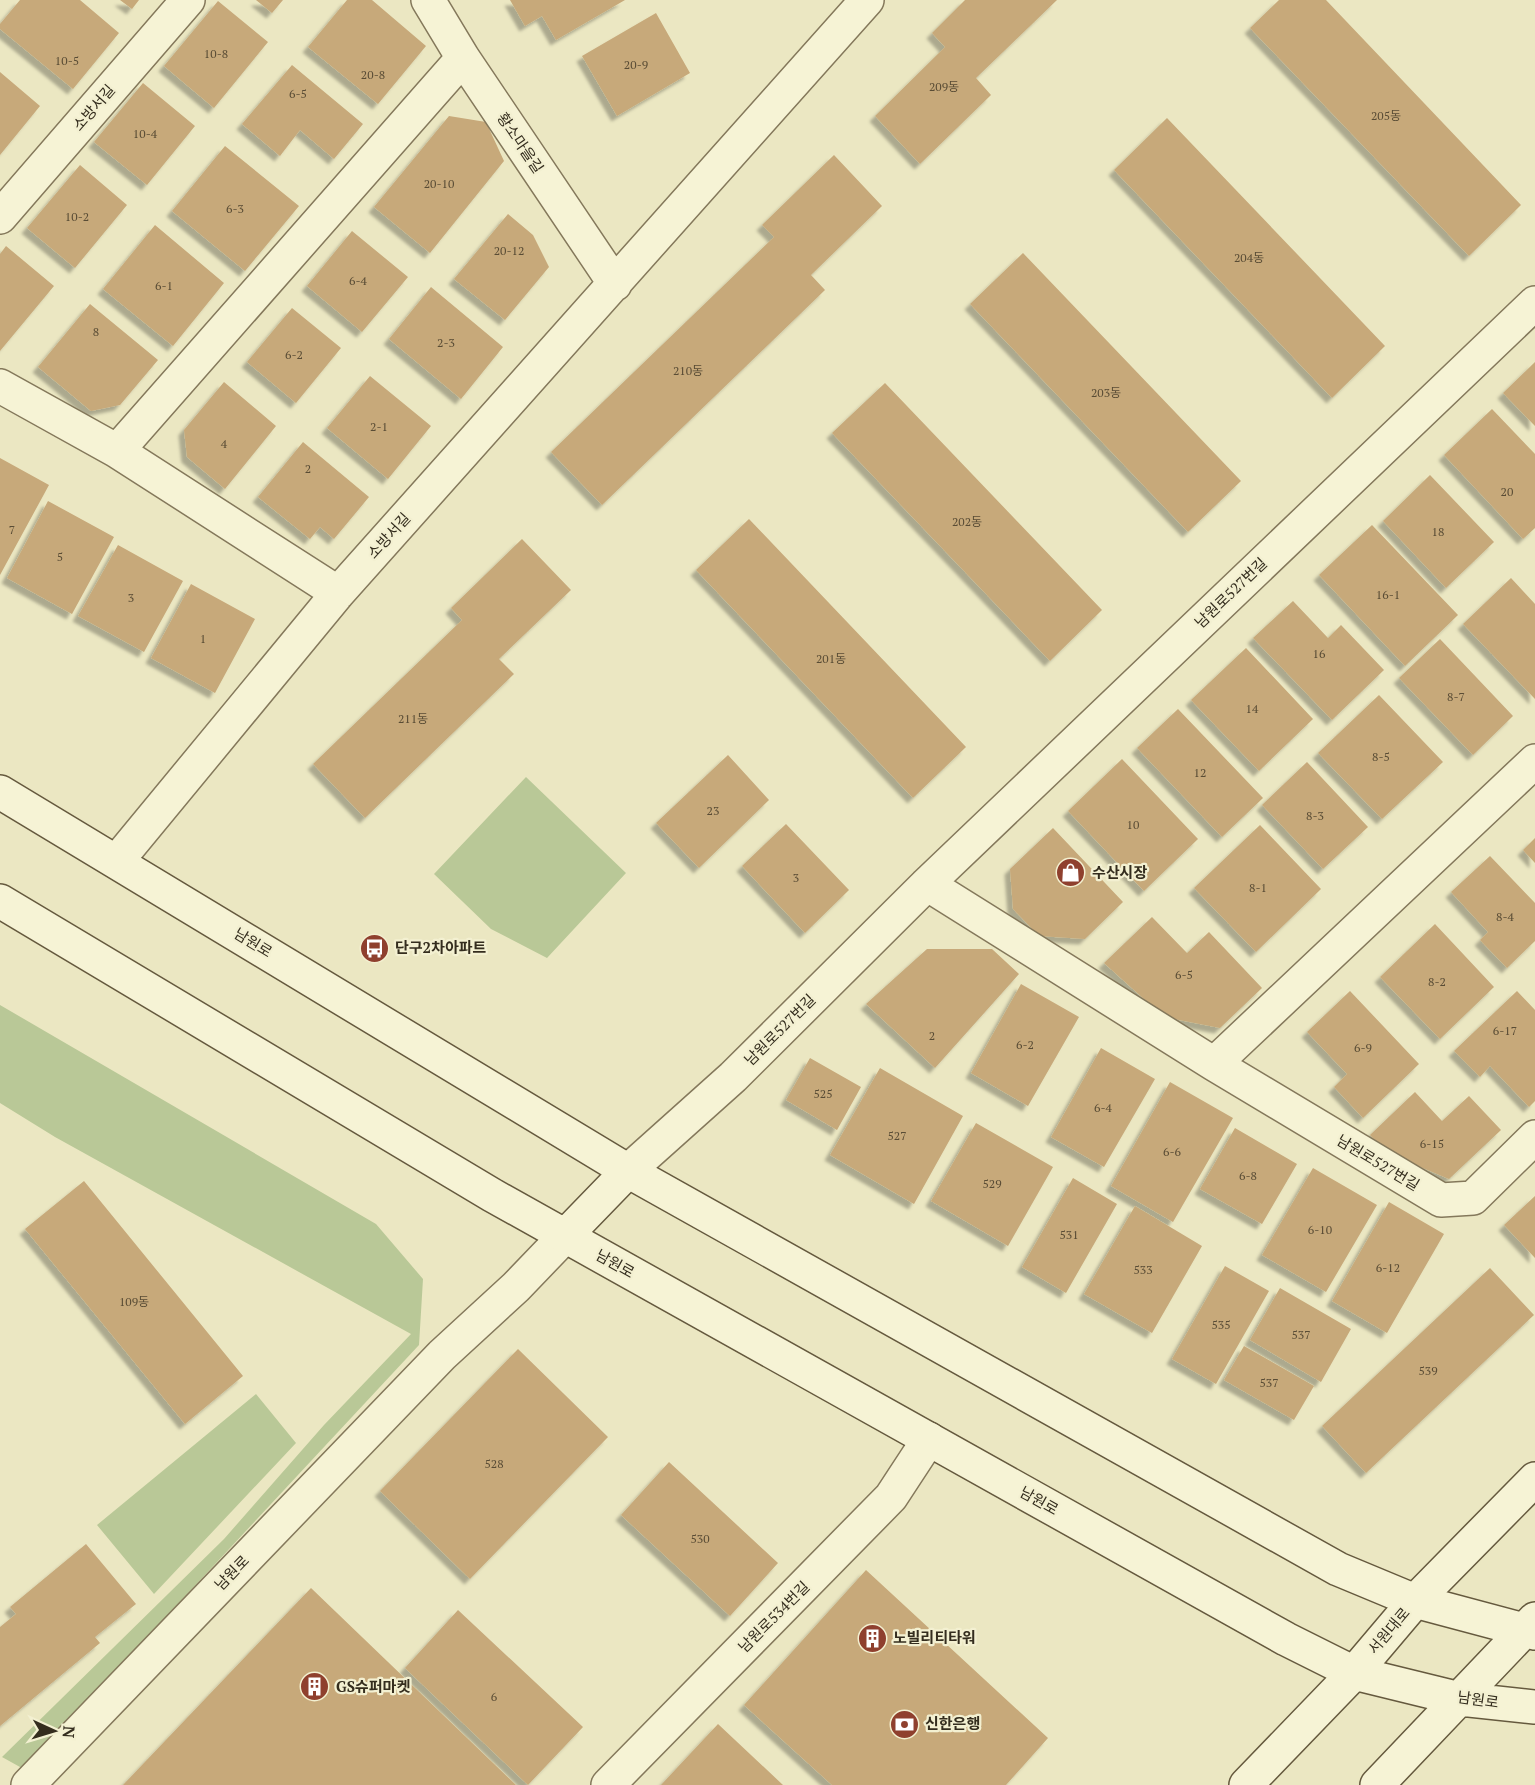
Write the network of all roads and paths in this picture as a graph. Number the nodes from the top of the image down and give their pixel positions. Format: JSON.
{"nodes":[{"id":1,"x":188,"y":0,"type":"edge"},
{"id":2,"x":428,"y":0,"type":"edge"},
{"id":3,"x":867,"y":0,"type":"edge"},
{"id":4,"x":463,"y":58,"type":"junction"},
{"id":5,"x":0,"y":217,"type":"edge"},
{"id":6,"x":615,"y":284,"type":"junction"},
{"id":7,"x":1535,"y":303,"type":"edge"},
{"id":8,"x":0,"y":387,"type":"edge"},
{"id":9,"x":117,"y":451,"type":"junction"},
{"id":10,"x":338,"y":593,"type":"junction"},
{"id":11,"x":1535,"y":761,"type":"edge"},
{"id":12,"x":0,"y":792,"type":"edge"},
{"id":13,"x":117,"y":861,"type":"junction"},
{"id":14,"x":927,"y":884,"type":"junction"},
{"id":15,"x":0,"y":901,"type":"edge"},
{"id":16,"x":1214,"y":1064,"type":"junction"},
{"id":17,"x":1535,"y":1137,"type":"edge"},
{"id":18,"x":628,"y":1172,"type":"junction"},
{"id":19,"x":565,"y":1236,"type":"junction"},
{"id":20,"x":929,"y":1439,"type":"junction"},
{"id":21,"x":1535,"y":1479,"type":"edge"},
{"id":22,"x":1415,"y":1601,"type":"junction"},
{"id":23,"x":1531,"y":1628,"type":"edge"},
{"id":24,"x":1354,"y":1673,"type":"junction"},
{"id":25,"x":1460,"y":1699,"type":"junction"},
{"id":26,"x":1535,"y":1707,"type":"edge"},
{"id":27,"x":45,"y":1779,"type":"edge"},
{"id":28,"x":608,"y":1785,"type":"edge"},
{"id":29,"x":1246,"y":1785,"type":"edge"},
{"id":30,"x":1377,"y":1785,"type":"edge"}],
"edges":[{"from":1,"to":5,"type":"street","name":"소방서길"},
{"from":2,"to":4,"type":"street","name":"황소마을길"},
{"from":3,"to":6,"type":"street","name":"소방서길"},
{"from":4,"to":6,"type":"street","name":"황소마을길"},
{"from":4,"to":9,"type":"street"},
{"from":6,"to":10,"type":"street","name":"소방서길"},
{"from":7,"to":14,"type":"street","name":"남원로527번길"},
{"from":8,"to":9,"type":"street"},
{"from":9,"to":10,"type":"street"},
{"from":10,"to":13,"type":"street","name":"소방서길"},
{"from":11,"to":16,"type":"street"},
{"from":12,"to":13,"type":"street","name":"남원로"},
{"from":13,"to":18,"type":"street","name":"남원로"},
{"from":14,"to":16,"type":"street","name":"남원로527번길"},
{"from":14,"to":18,"type":"street","name":"남원로527번길"},
{"from":15,"to":19,"type":"street","name":"남원로"},
{"from":16,"to":17,"type":"street","name":"남원로527번길"},
{"from":18,"to":19,"type":"street","name":"남원로"},
{"from":18,"to":22,"type":"street","name":"남원로"},
{"from":19,"to":20,"type":"street","name":"남원로"},
{"from":19,"to":27,"type":"street","name":"남원로"},
{"from":20,"to":24,"type":"street","name":"남원로"},
{"from":20,"to":28,"type":"street","name":"남원로534번길"},
{"from":21,"to":22,"type":"street","name":"서원대로"},
{"from":22,"to":23,"type":"street","name":"남원로"},
{"from":22,"to":24,"type":"street","name":"서원대로"},
{"from":23,"to":25,"type":"street"},
{"from":24,"to":25,"type":"street","name":"남원로"},
{"from":24,"to":29,"type":"street","name":"서원대로"},
{"from":25,"to":26,"type":"street","name":"남원로"},
{"from":25,"to":30,"type":"street"}]}
